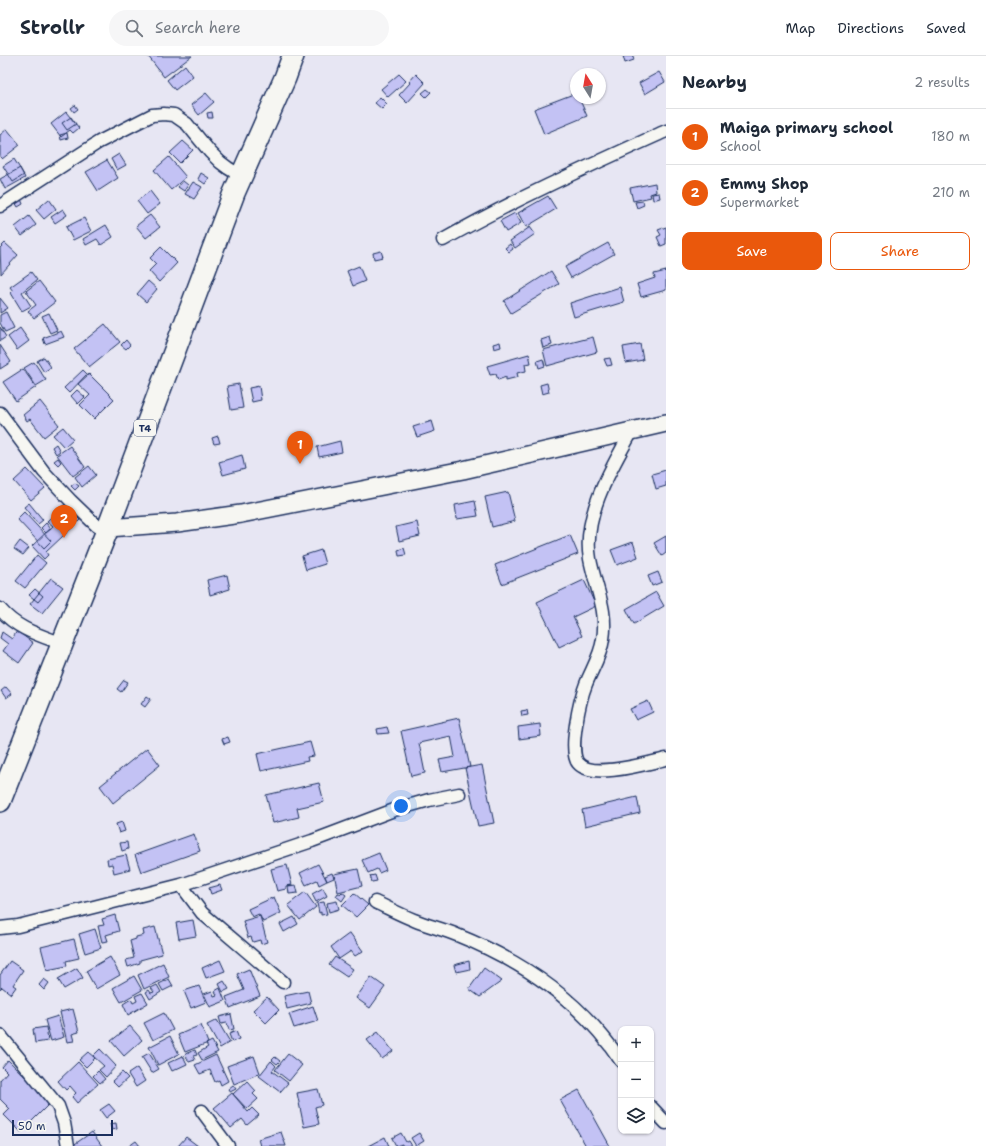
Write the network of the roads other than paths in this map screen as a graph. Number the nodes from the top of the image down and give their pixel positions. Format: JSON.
{"nodes":[{"id":1,"x":293,"y":56,"type":"edge"},
{"id":2,"x":666,"y":131,"type":"edge"},
{"id":3,"x":241,"y":176,"type":"junction"},
{"id":4,"x":0,"y":206,"type":"edge"},
{"id":5,"x":443,"y":240,"type":"dead end"},
{"id":6,"x":0,"y":413,"type":"edge"},
{"id":7,"x":666,"y":423,"type":"edge"},
{"id":8,"x":632,"y":431,"type":"junction"},
{"id":9,"x":108,"y":528,"type":"junction"},
{"id":10,"x":0,"y":609,"type":"edge"},
{"id":11,"x":63,"y":644,"type":"junction"},
{"id":12,"x":666,"y":759,"type":"edge"},
{"id":13,"x":459,"y":794,"type":"dead end"},
{"id":14,"x":0,"y":801,"type":"edge"},
{"id":15,"x":181,"y":885,"type":"junction"},
{"id":16,"x":375,"y":902,"type":"dead end"},
{"id":17,"x":0,"y":928,"type":"edge"},
{"id":18,"x":283,"y":982,"type":"dead end"},
{"id":19,"x":0,"y":1035,"type":"edge"},
{"id":20,"x":618,"y":1057,"type":"edge"},
{"id":21,"x":654,"y":1110,"type":"edge"},
{"id":22,"x":202,"y":1111,"type":"dead end"},
{"id":23,"x":666,"y":1123,"type":"edge"},
{"id":24,"x":68,"y":1146,"type":"edge"},
{"id":25,"x":228,"y":1146,"type":"edge"}],
"edges":[{"from":1,"to":3,"type":"highway","number":"T4"},
{"from":2,"to":5,"type":"street"},
{"from":3,"to":4,"type":"street"},
{"from":3,"to":9,"type":"highway","number":"T4"},
{"from":6,"to":9,"type":"street"},
{"from":7,"to":8,"type":"street"},
{"from":8,"to":9,"type":"street"},
{"from":8,"to":12,"type":"street"},
{"from":9,"to":11,"type":"highway","number":"T4"},
{"from":10,"to":11,"type":"street"},
{"from":11,"to":14,"type":"highway","number":"T4"},
{"from":13,"to":15,"type":"street"},
{"from":15,"to":17,"type":"street"},
{"from":15,"to":18,"type":"street"},
{"from":16,"to":20,"type":"street"},
{"from":19,"to":24,"type":"street"},
{"from":21,"to":23,"type":"street"},
{"from":22,"to":25,"type":"street"}]}
